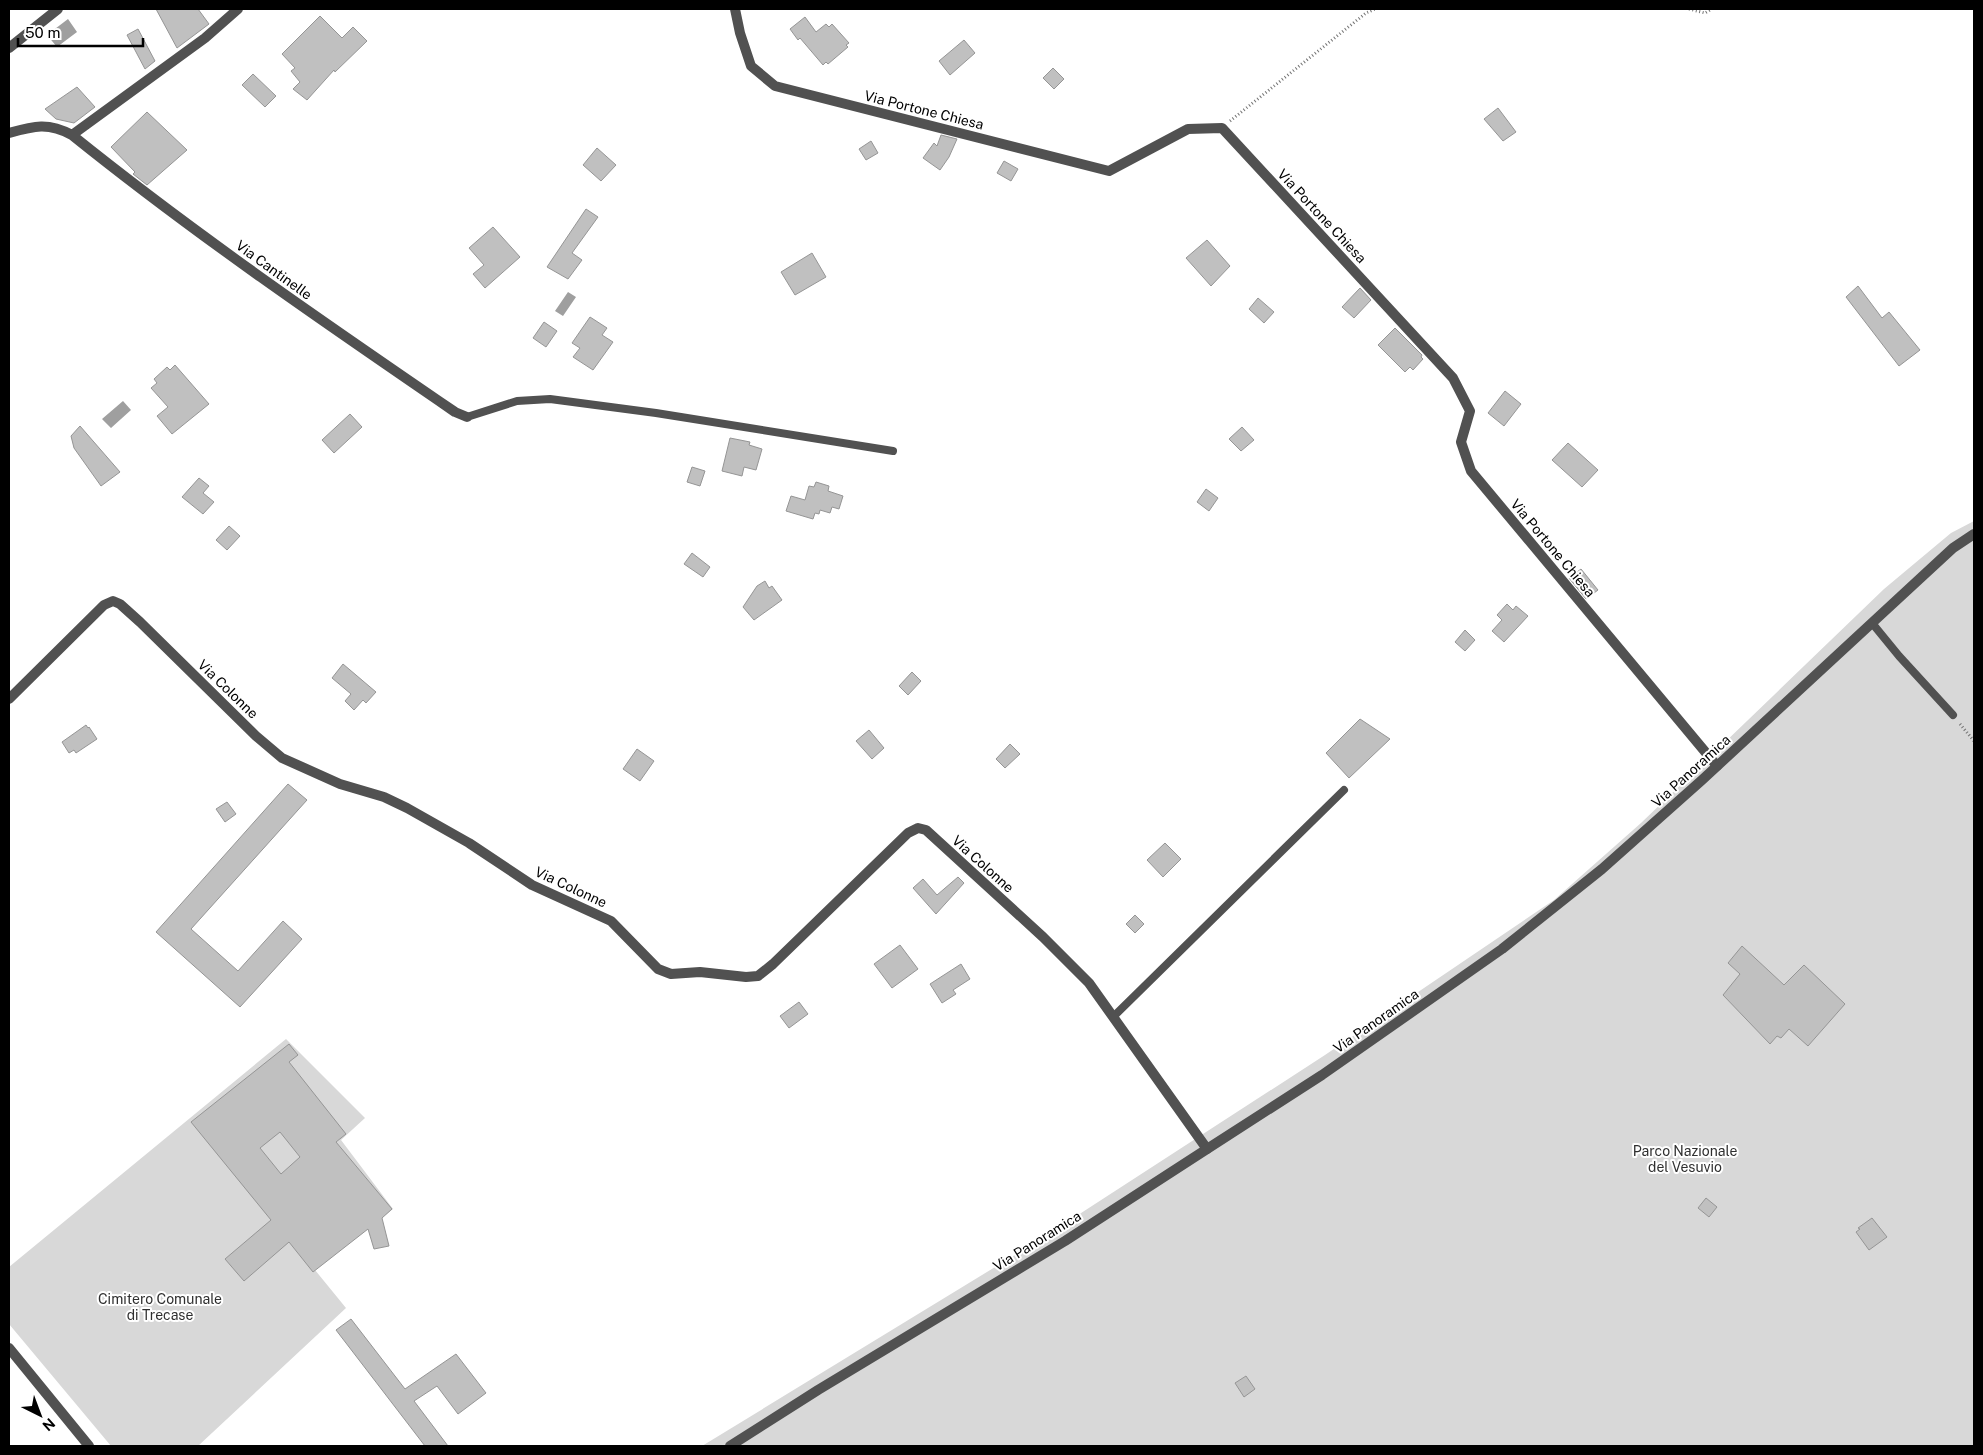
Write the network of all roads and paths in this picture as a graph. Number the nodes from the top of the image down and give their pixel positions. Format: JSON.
{"nodes":[{"id":1,"x":58,"y":9,"type":"edge"},
{"id":2,"x":238,"y":9,"type":"edge"},
{"id":3,"x":735,"y":9,"type":"edge"},
{"id":4,"x":1375,"y":9,"type":"edge"},
{"id":5,"x":1689,"y":9,"type":"edge"},
{"id":6,"x":1712,"y":9,"type":"edge"},
{"id":7,"x":9,"y":48,"type":"edge"},
{"id":8,"x":1222,"y":128,"type":"junction"},
{"id":9,"x":9,"y":133,"type":"edge"},
{"id":10,"x":72,"y":136,"type":"junction"},
{"id":11,"x":467,"y":417,"type":"joint"},
{"id":12,"x":893,"y":451,"type":"dead end"},
{"id":13,"x":1974,"y":534,"type":"edge"},
{"id":14,"x":1872,"y":623,"type":"junction"},
{"id":15,"x":9,"y":699,"type":"edge"},
{"id":16,"x":1952,"y":715,"type":"joint"},
{"id":17,"x":1974,"y":741,"type":"edge"},
{"id":18,"x":1717,"y":766,"type":"junction"},
{"id":19,"x":1344,"y":790,"type":"dead end"},
{"id":20,"x":1113,"y":1017,"type":"junction"},
{"id":21,"x":1207,"y":1149,"type":"junction"},
{"id":22,"x":9,"y":1348,"type":"edge"},
{"id":23,"x":89,"y":1446,"type":"edge"},
{"id":24,"x":730,"y":1446,"type":"edge"}],
"edges":[{"from":1,"to":7,"type":"street"},
{"from":2,"to":10,"type":"street"},
{"from":3,"to":8,"type":"street","name":"Via Portone Chiesa"},
{"from":4,"to":8,"type":"path"},
{"from":5,"to":6,"type":"path"},
{"from":8,"to":18,"type":"street","name":"Via Portone Chiesa"},
{"from":9,"to":10,"type":"street","name":"Via Cantinelle"},
{"from":10,"to":11,"type":"street","name":"Via Cantinelle"},
{"from":11,"to":12,"type":"lane"},
{"from":13,"to":14,"type":"street","name":"Via Panoramica"},
{"from":14,"to":16,"type":"lane"},
{"from":14,"to":18,"type":"street","name":"Via Panoramica"},
{"from":15,"to":20,"type":"street","name":"Via Colonne"},
{"from":16,"to":17,"type":"path"},
{"from":18,"to":21,"type":"street","name":"Via Panoramica"},
{"from":19,"to":20,"type":"lane"},
{"from":20,"to":21,"type":"street","name":"Via Colonne"},
{"from":21,"to":24,"type":"street","name":"Via Panoramica"},
{"from":22,"to":23,"type":"street"}]}
